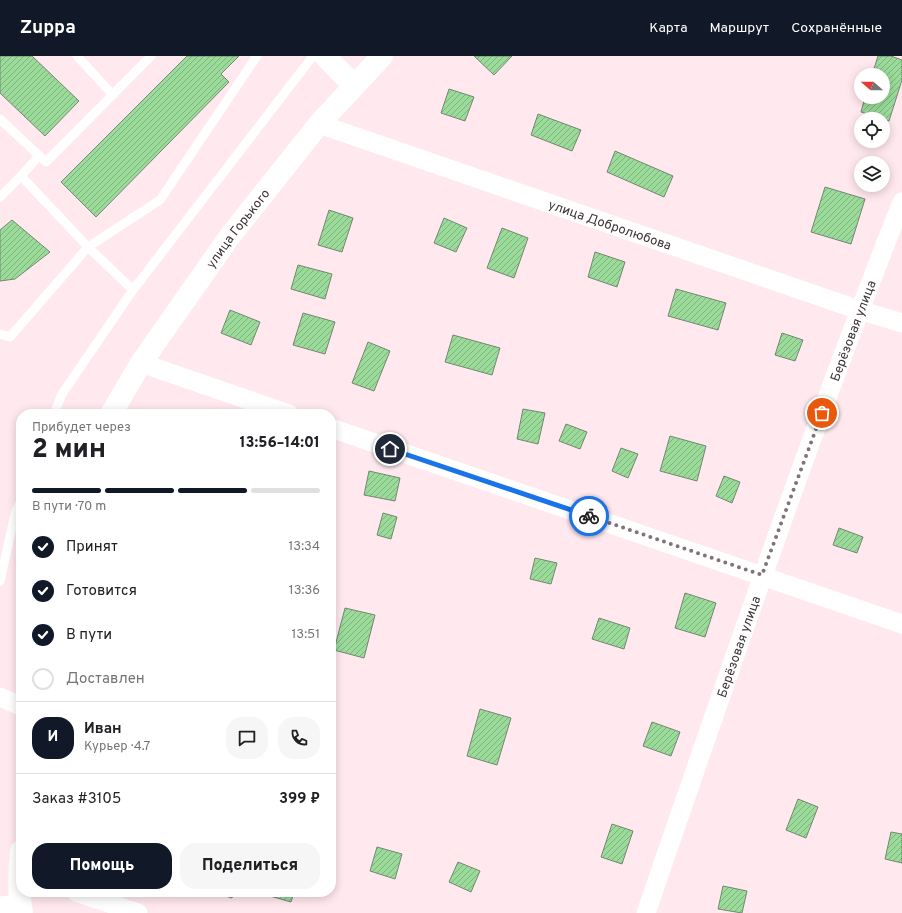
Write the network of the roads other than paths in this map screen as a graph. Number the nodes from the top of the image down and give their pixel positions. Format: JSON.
{"nodes":[{"id":1,"x":76,"y":56,"type":"edge"},
{"id":2,"x":151,"y":56,"type":"edge"},
{"id":3,"x":257,"y":56,"type":"edge"},
{"id":4,"x":313,"y":56,"type":"edge"},
{"id":5,"x":325,"y":56,"type":"edge"},
{"id":6,"x":382,"y":56,"type":"edge"},
{"id":7,"x":353,"y":86,"type":"junction"},
{"id":8,"x":113,"y":94,"type":"junction"},
{"id":9,"x":0,"y":119,"type":"edge"},
{"id":10,"x":319,"y":124,"type":"junction"},
{"id":11,"x":39,"y":156,"type":"junction"},
{"id":12,"x":21,"y":176,"type":"junction"},
{"id":13,"x":0,"y":197,"type":"edge"},
{"id":14,"x":902,"y":202,"type":"edge"},
{"id":15,"x":88,"y":247,"type":"junction"},
{"id":16,"x":133,"y":290,"type":"junction"},
{"id":17,"x":859,"y":310,"type":"junction"},
{"id":18,"x":902,"y":323,"type":"edge"},
{"id":19,"x":0,"y":334,"type":"edge"},
{"id":20,"x":141,"y":363,"type":"junction"},
{"id":21,"x":56,"y":409,"type":"edge"},
{"id":22,"x":114,"y":409,"type":"edge"},
{"id":23,"x":274,"y":409,"type":"edge"},
{"id":24,"x":336,"y":430,"type":"edge"},
{"id":25,"x":16,"y":512,"type":"edge"},
{"id":26,"x":762,"y":575,"type":"junction"},
{"id":27,"x":0,"y":581,"type":"edge"},
{"id":28,"x":902,"y":624,"type":"edge"},
{"id":29,"x":0,"y":697,"type":"edge"},
{"id":30,"x":16,"y":704,"type":"edge"},
{"id":31,"x":16,"y":896,"type":"edge"},
{"id":32,"x":91,"y":897,"type":"edge"},
{"id":33,"x":14,"y":908,"type":"edge"},
{"id":34,"x":138,"y":913,"type":"edge"},
{"id":35,"x":646,"y":913,"type":"edge"}],
"edges":[{"from":1,"to":8,"type":"lane"},
{"from":2,"to":8,"type":"lane"},
{"from":3,"to":15,"type":"lane"},
{"from":4,"to":16,"type":"lane"},
{"from":5,"to":7,"type":"main road"},
{"from":6,"to":7,"type":"main road","name":"улица Горького"},
{"from":7,"to":10,"type":"main road","name":"улица Горького"},
{"from":8,"to":11,"type":"lane"},
{"from":9,"to":11,"type":"lane"},
{"from":10,"to":17,"type":"street","name":"улица Добролюбова"},
{"from":10,"to":20,"type":"main road","name":"улица Горького"},
{"from":11,"to":12,"type":"lane"},
{"from":12,"to":13,"type":"lane"},
{"from":12,"to":15,"type":"lane"},
{"from":14,"to":17,"type":"street","name":"Берёзовая улица"},
{"from":15,"to":16,"type":"lane"},
{"from":15,"to":19,"type":"lane"},
{"from":16,"to":21,"type":"lane"},
{"from":17,"to":18,"type":"street","name":"улица Добролюбова"},
{"from":17,"to":26,"type":"street","name":"Берёзовая улица"},
{"from":20,"to":22,"type":"main road","name":"улица Горького"},
{"from":20,"to":23,"type":"street"},
{"from":24,"to":26,"type":"street"},
{"from":25,"to":27,"type":"lane"},
{"from":26,"to":28,"type":"street"},
{"from":26,"to":35,"type":"street","name":"Берёзовая улица"},
{"from":29,"to":30,"type":"street"},
{"from":31,"to":33,"type":"main road"},
{"from":32,"to":34,"type":"street"}]}
